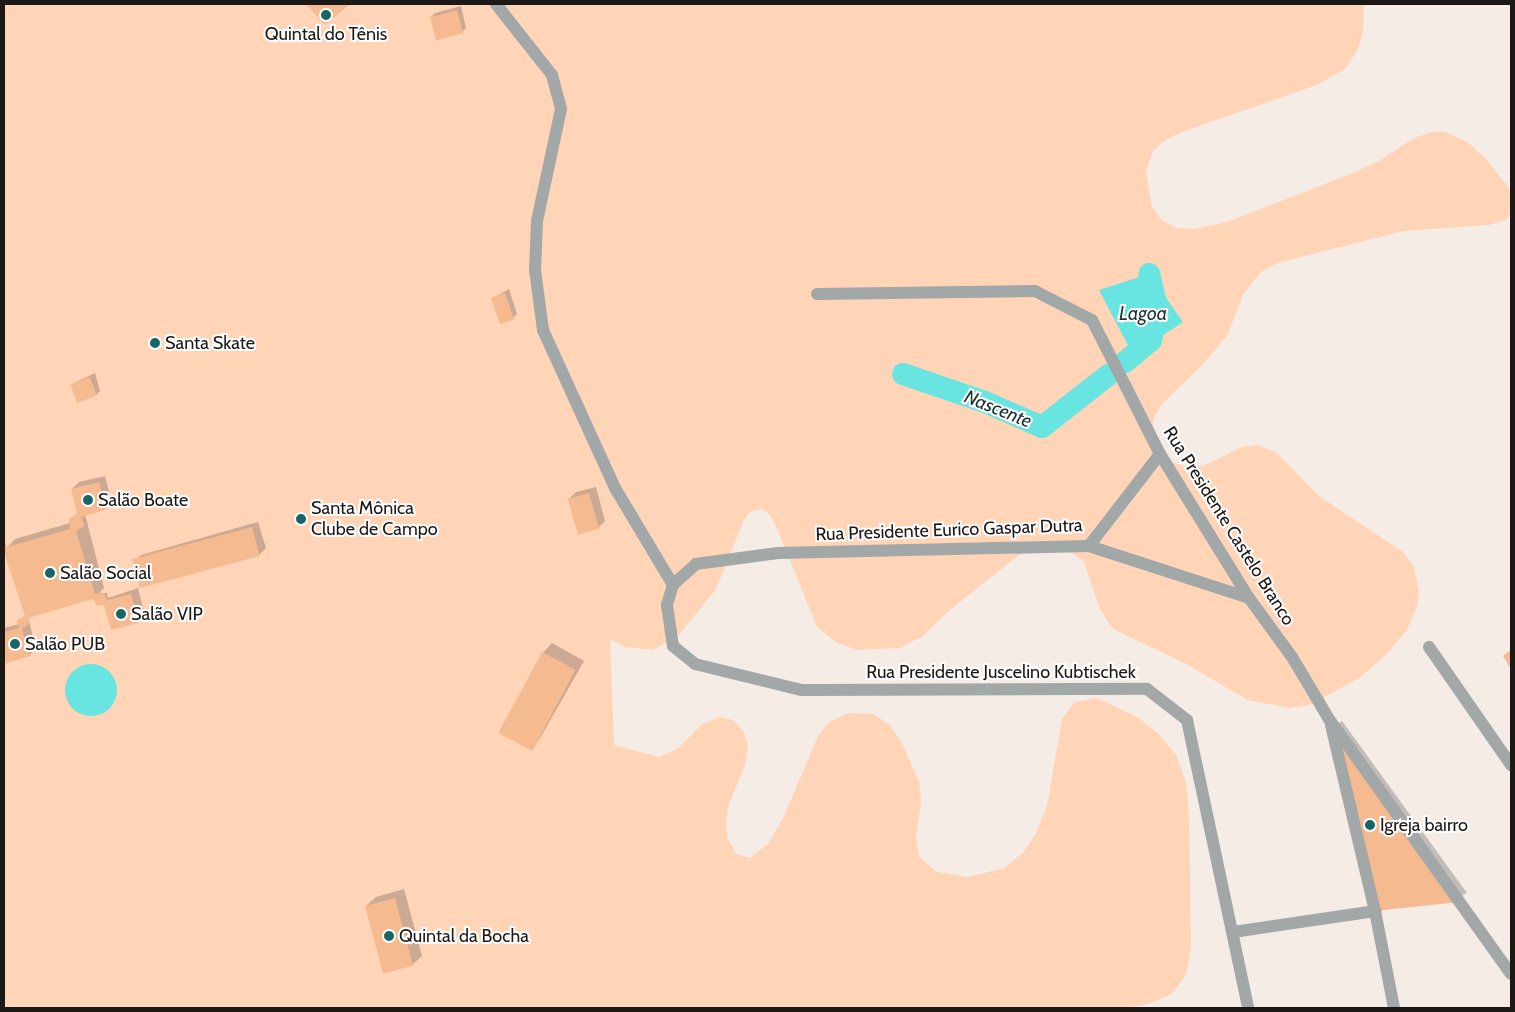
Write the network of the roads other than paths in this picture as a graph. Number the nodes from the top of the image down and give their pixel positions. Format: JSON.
{"nodes":[{"id":1,"x":496,"y":4,"type":"edge"},
{"id":2,"x":817,"y":294,"type":"dead end"},
{"id":3,"x":1160,"y":454,"type":"junction"},
{"id":4,"x":1089,"y":546,"type":"junction"},
{"id":5,"x":673,"y":585,"type":"junction"},
{"id":6,"x":1249,"y":598,"type":"junction"},
{"id":7,"x":1429,"y":647,"type":"dead end"},
{"id":8,"x":1330,"y":719,"type":"junction"},
{"id":9,"x":1511,"y":766,"type":"edge"},
{"id":10,"x":1375,"y":911,"type":"junction"},
{"id":11,"x":1232,"y":932,"type":"junction"},
{"id":12,"x":1511,"y":974,"type":"edge"},
{"id":13,"x":1248,"y":1008,"type":"edge"},
{"id":14,"x":1394,"y":1008,"type":"edge"}],
"edges":[{"from":1,"to":5,"type":"street"},
{"from":2,"to":3,"type":"street","name":"Rua Presidente Castelo Branco"},
{"from":3,"to":4,"type":"street","name":"Rua Presidente Eurico Gaspar Dutra"},
{"from":3,"to":6,"type":"street","name":"Rua Presidente Castelo Branco"},
{"from":4,"to":5,"type":"street","name":"Rua Presidente Eurico Gaspar Dutra"},
{"from":4,"to":6,"type":"street"},
{"from":5,"to":11,"type":"street","name":"Rua Presidente Juscelino Kubtischek"},
{"from":6,"to":8,"type":"street","name":"Rua Presidente Castelo Branco"},
{"from":7,"to":9,"type":"street"},
{"from":8,"to":10,"type":"street"},
{"from":8,"to":12,"type":"street","name":"Rua Presidente Castelo Branco"},
{"from":10,"to":11,"type":"street"},
{"from":10,"to":14,"type":"street"},
{"from":11,"to":13,"type":"street","name":"Rua Presidente Juscelino Kubtischek"}]}
